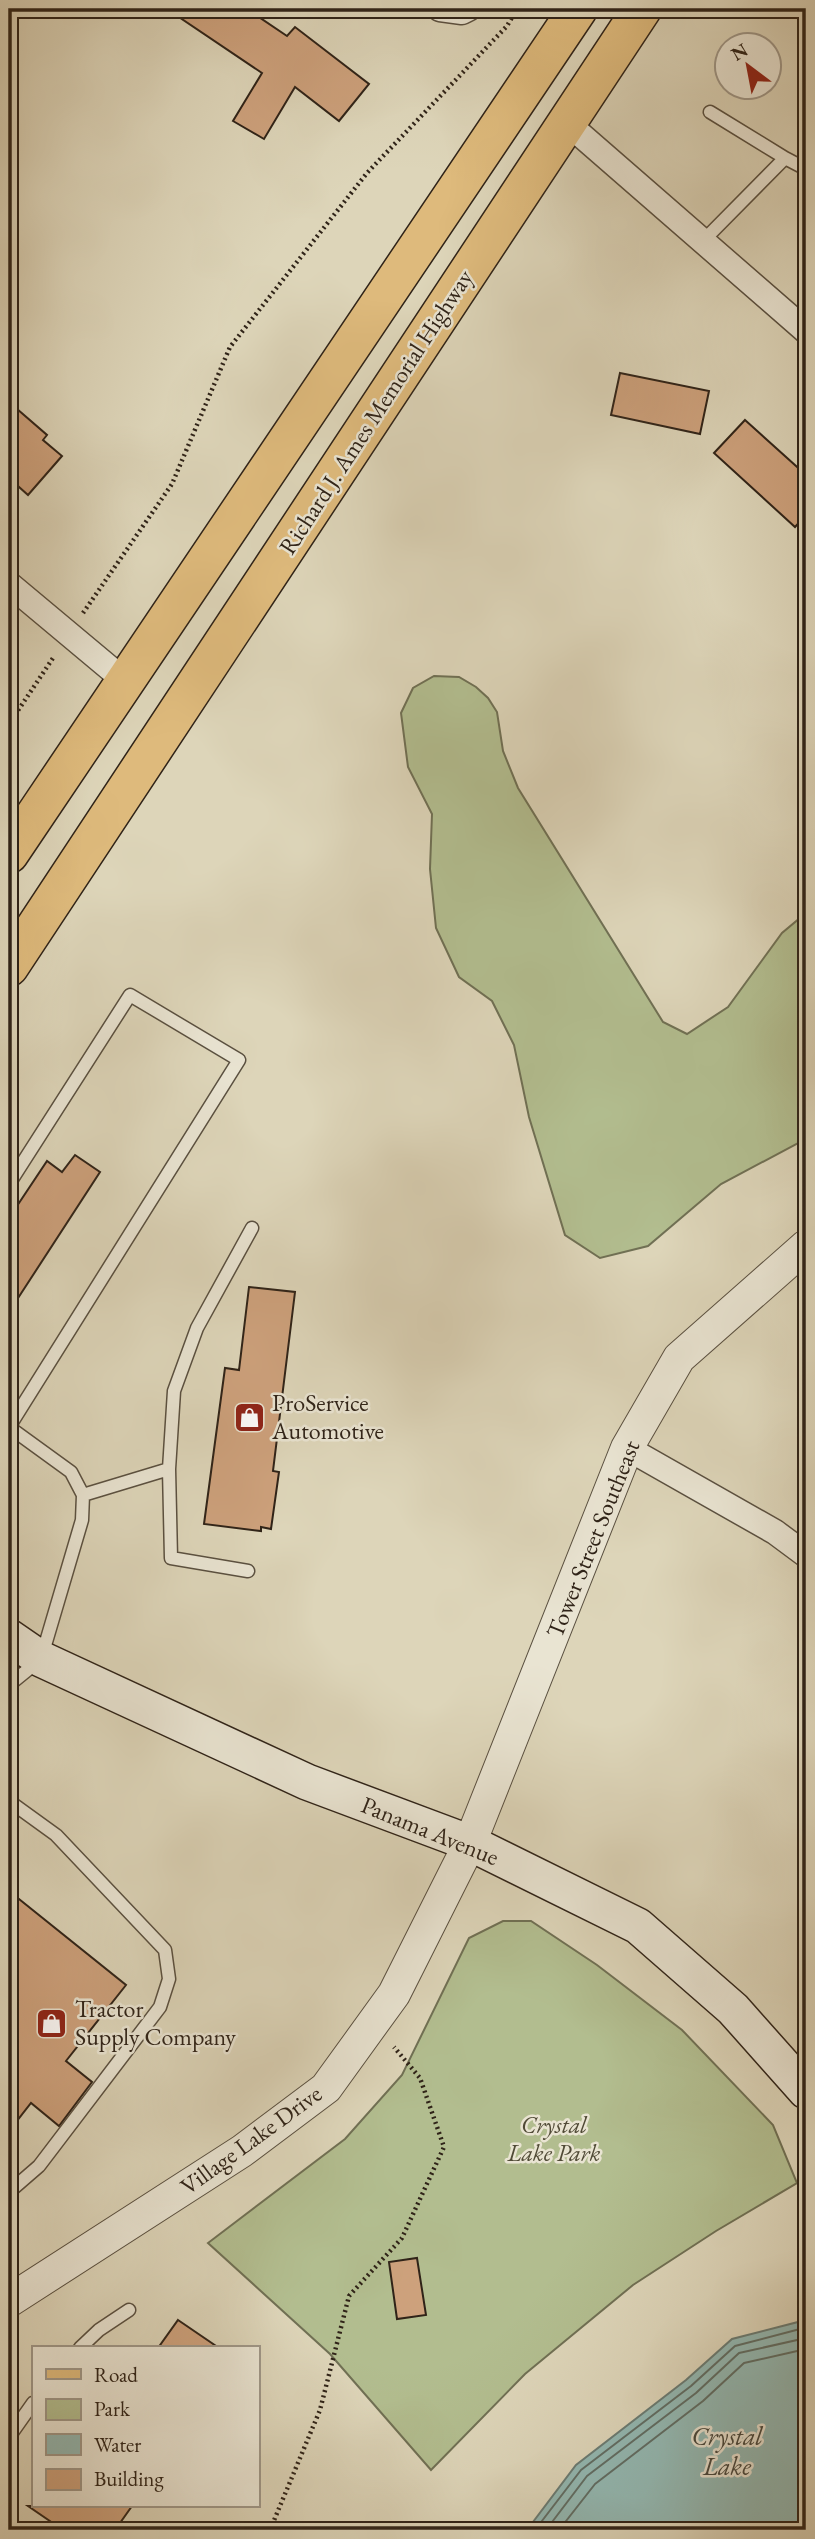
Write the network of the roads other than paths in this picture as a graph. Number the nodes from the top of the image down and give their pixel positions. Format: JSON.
{"nodes":[{"id":1,"x":440,"y":9,"type":"edge"},
{"id":2,"x":468,"y":9,"type":"edge"},
{"id":3,"x":578,"y":9,"type":"edge"},
{"id":4,"x":642,"y":9,"type":"edge"},
{"id":5,"x":710,"y":112,"type":"dead end"},
{"id":6,"x":566,"y":122,"type":"junction"},
{"id":7,"x":785,"y":158,"type":"junction"},
{"id":8,"x":806,"y":169,"type":"edge"},
{"id":9,"x":704,"y":240,"type":"junction"},
{"id":10,"x":806,"y":331,"type":"edge"},
{"id":11,"x":9,"y":584,"type":"edge"},
{"id":12,"x":125,"y":681,"type":"junction"},
{"id":13,"x":9,"y":855,"type":"edge"},
{"id":14,"x":9,"y":967,"type":"edge"},
{"id":15,"x":9,"y":1184,"type":"edge"},
{"id":16,"x":252,"y":1228,"type":"dead end"},
{"id":17,"x":806,"y":1246,"type":"edge"},
{"id":18,"x":9,"y":1427,"type":"edge"},
{"id":19,"x":627,"y":1448,"type":"junction"},
{"id":20,"x":169,"y":1469,"type":"junction"},
{"id":21,"x":83,"y":1495,"type":"junction"},
{"id":22,"x":806,"y":1555,"type":"edge"},
{"id":23,"x":248,"y":1571,"type":"dead end"},
{"id":24,"x":9,"y":1637,"type":"edge"},
{"id":25,"x":41,"y":1659,"type":"junction"},
{"id":26,"x":9,"y":1685,"type":"edge"},
{"id":27,"x":9,"y":1801,"type":"edge"},
{"id":28,"x":470,"y":1843,"type":"junction"},
{"id":29,"x":806,"y":2091,"type":"edge"},
{"id":30,"x":9,"y":2192,"type":"edge"},
{"id":31,"x":9,"y":2301,"type":"edge"},
{"id":32,"x":129,"y":2310,"type":"dead end"},
{"id":33,"x":82,"y":2346,"type":"edge"},
{"id":34,"x":32,"y":2404,"type":"edge"},
{"id":35,"x":9,"y":2437,"type":"edge"}],
"edges":[{"from":1,"to":2,"type":"street"},
{"from":3,"to":12,"type":"main road"},
{"from":4,"to":6,"type":"main road","name":"Richard J. Ames Memorial Highway"},
{"from":5,"to":7,"type":"lane"},
{"from":6,"to":9,"type":"street"},
{"from":6,"to":14,"type":"main road","name":"Richard J. Ames Memorial Highway"},
{"from":7,"to":8,"type":"lane"},
{"from":7,"to":9,"type":"lane"},
{"from":9,"to":10,"type":"street"},
{"from":11,"to":12,"type":"street"},
{"from":12,"to":13,"type":"main road"},
{"from":15,"to":18,"type":"lane"},
{"from":16,"to":20,"type":"lane"},
{"from":17,"to":19,"type":"street","name":"Tower Street Southeast"},
{"from":18,"to":21,"type":"lane"},
{"from":19,"to":22,"type":"street"},
{"from":19,"to":28,"type":"street","name":"Tower Street Southeast"},
{"from":20,"to":21,"type":"lane"},
{"from":20,"to":23,"type":"lane"},
{"from":21,"to":25,"type":"lane"},
{"from":24,"to":25,"type":"main road","name":"Panama Avenue"},
{"from":25,"to":26,"type":"lane"},
{"from":25,"to":28,"type":"main road","name":"Panama Avenue"},
{"from":27,"to":30,"type":"lane"},
{"from":28,"to":29,"type":"main road","name":"Panama Avenue"},
{"from":28,"to":31,"type":"street","name":"Village Lake Drive"},
{"from":32,"to":33,"type":"lane"},
{"from":34,"to":35,"type":"lane"}]}
